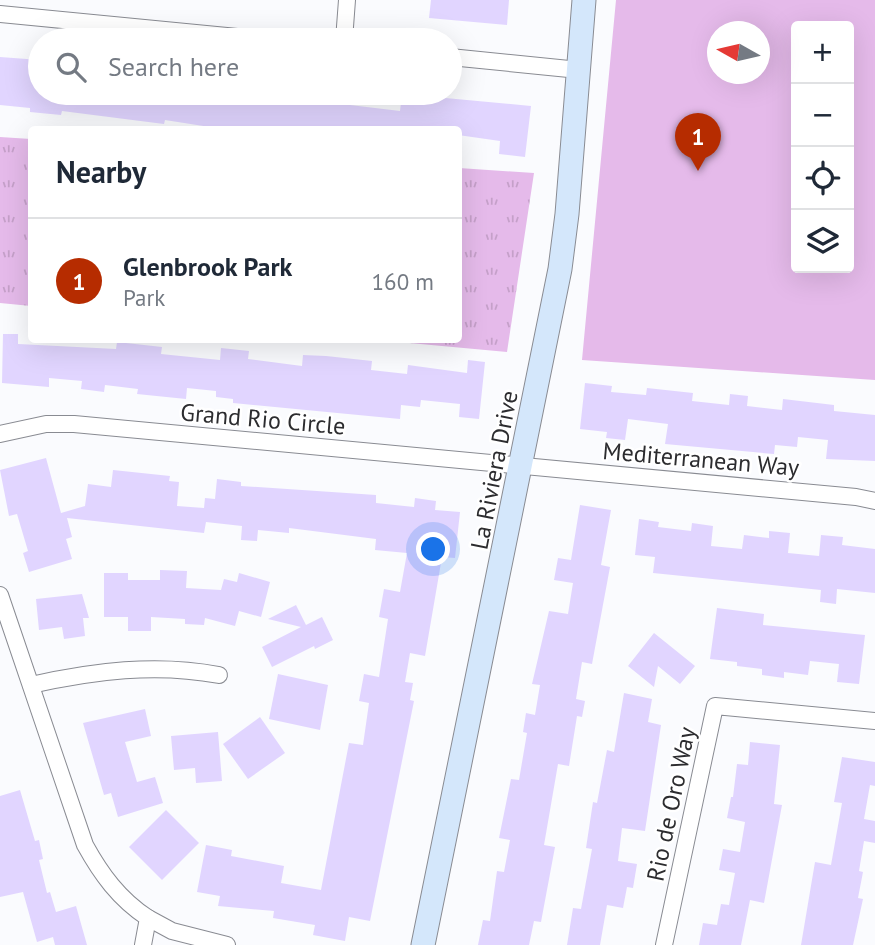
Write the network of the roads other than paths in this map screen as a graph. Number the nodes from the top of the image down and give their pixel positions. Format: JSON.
{"nodes":[{"id":1,"x":347,"y":0,"type":"edge"},
{"id":2,"x":584,"y":0,"type":"edge"},
{"id":3,"x":0,"y":15,"type":"edge"},
{"id":4,"x":139,"y":28,"type":"edge"},
{"id":5,"x":345,"y":28,"type":"edge"},
{"id":6,"x":462,"y":58,"type":"edge"},
{"id":7,"x":579,"y":70,"type":"junction"},
{"id":8,"x":0,"y":434,"type":"edge"},
{"id":9,"x":522,"y":466,"type":"junction"},
{"id":10,"x":875,"y":501,"type":"edge"},
{"id":11,"x":0,"y":595,"type":"edge"},
{"id":12,"x":219,"y":675,"type":"dead end"},
{"id":13,"x":31,"y":685,"type":"junction"},
{"id":14,"x":875,"y":721,"type":"edge"},
{"id":15,"x":148,"y":918,"type":"junction"},
{"id":16,"x":143,"y":945,"type":"edge"},
{"id":17,"x":227,"y":945,"type":"edge"},
{"id":18,"x":423,"y":945,"type":"edge"},
{"id":19,"x":664,"y":945,"type":"edge"}],
"edges":[{"from":1,"to":5,"type":"street"},
{"from":2,"to":7,"type":"street","name":"La Riviera Drive"},
{"from":3,"to":4,"type":"street"},
{"from":6,"to":7,"type":"street"},
{"from":7,"to":9,"type":"street","name":"La Riviera Drive"},
{"from":8,"to":9,"type":"street","name":"Grand Rio Circle"},
{"from":9,"to":10,"type":"street","name":"Mediterranean Way"},
{"from":9,"to":18,"type":"street","name":"La Riviera Drive"},
{"from":11,"to":13,"type":"street"},
{"from":12,"to":13,"type":"street"},
{"from":13,"to":15,"type":"street"},
{"from":14,"to":19,"type":"street","name":"Rio de Oro Way"},
{"from":15,"to":16,"type":"street"},
{"from":15,"to":17,"type":"street"}]}
